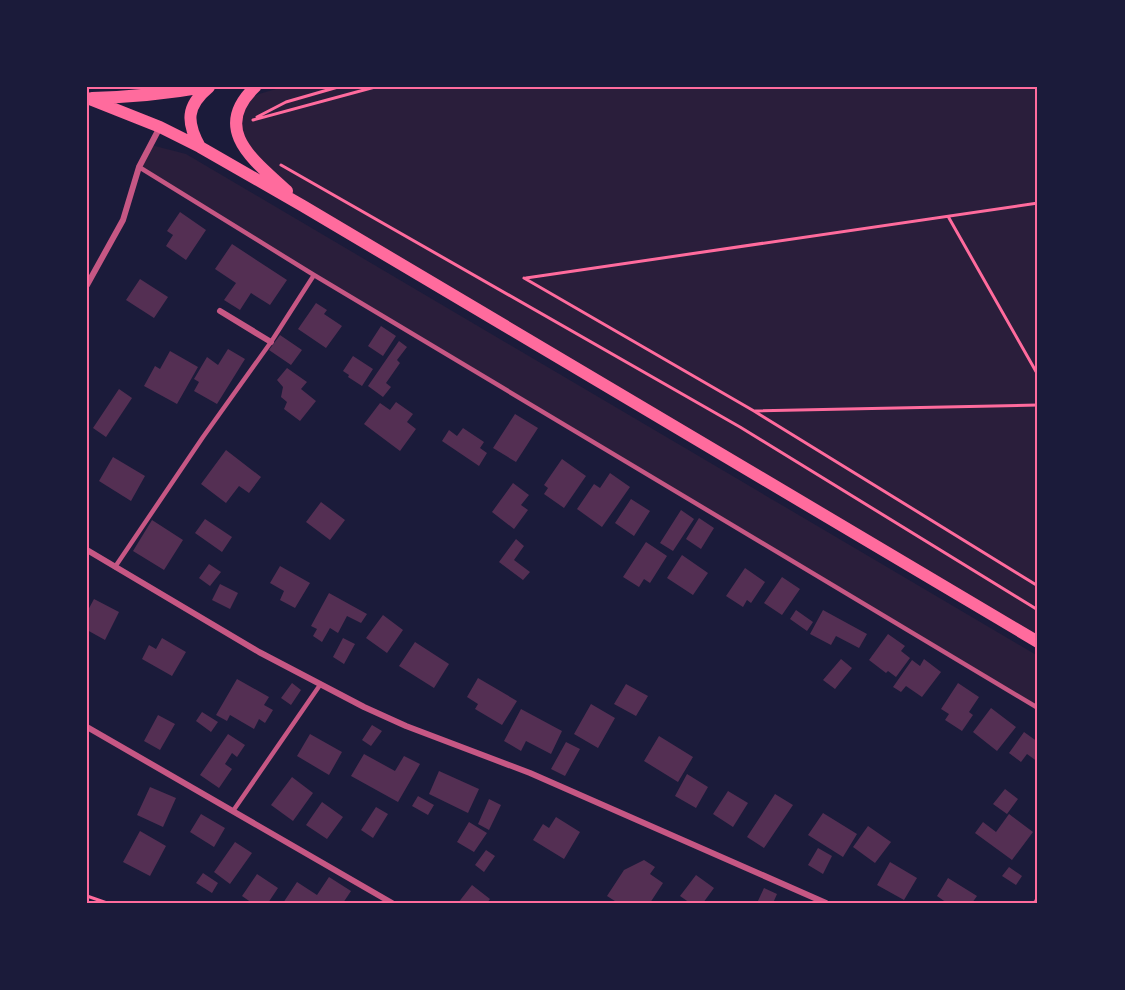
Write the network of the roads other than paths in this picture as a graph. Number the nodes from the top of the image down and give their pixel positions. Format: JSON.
{"nodes":[{"id":1,"x":204,"y":87,"type":"edge"},
{"id":2,"x":209,"y":87,"type":"edge"},
{"id":3,"x":255,"y":87,"type":"edge"},
{"id":4,"x":87,"y":98,"type":"edge"},
{"id":5,"x":160,"y":128,"type":"junction"},
{"id":6,"x":200,"y":147,"type":"junction"},
{"id":7,"x":139,"y":167,"type":"junction"},
{"id":8,"x":303,"y":206,"type":"junction"},
{"id":9,"x":314,"y":275,"type":"junction"},
{"id":10,"x":87,"y":285,"type":"edge"},
{"id":11,"x":220,"y":311,"type":"dead end"},
{"id":12,"x":272,"y":342,"type":"junction"},
{"id":13,"x":87,"y":550,"type":"edge"},
{"id":14,"x":115,"y":567,"type":"junction"},
{"id":15,"x":1038,"y":642,"type":"edge"},
{"id":16,"x":320,"y":685,"type":"junction"},
{"id":17,"x":1038,"y":708,"type":"edge"},
{"id":18,"x":87,"y":727,"type":"edge"},
{"id":19,"x":233,"y":811,"type":"junction"},
{"id":20,"x":392,"y":903,"type":"edge"},
{"id":21,"x":826,"y":903,"type":"edge"}],
"edges":[{"from":1,"to":4,"type":"main road"},
{"from":2,"to":6,"type":"main road"},
{"from":3,"to":8,"type":"main road"},
{"from":4,"to":5,"type":"main road"},
{"from":5,"to":6,"type":"main road"},
{"from":5,"to":7,"type":"street"},
{"from":6,"to":8,"type":"main road"},
{"from":7,"to":9,"type":"lane"},
{"from":7,"to":10,"type":"street"},
{"from":8,"to":15,"type":"main road"},
{"from":9,"to":12,"type":"lane"},
{"from":9,"to":17,"type":"lane"},
{"from":11,"to":12,"type":"street"},
{"from":12,"to":14,"type":"lane"},
{"from":13,"to":14,"type":"street"},
{"from":14,"to":16,"type":"street"},
{"from":16,"to":19,"type":"lane"},
{"from":16,"to":21,"type":"street"},
{"from":18,"to":19,"type":"street"},
{"from":19,"to":20,"type":"street"}]}
